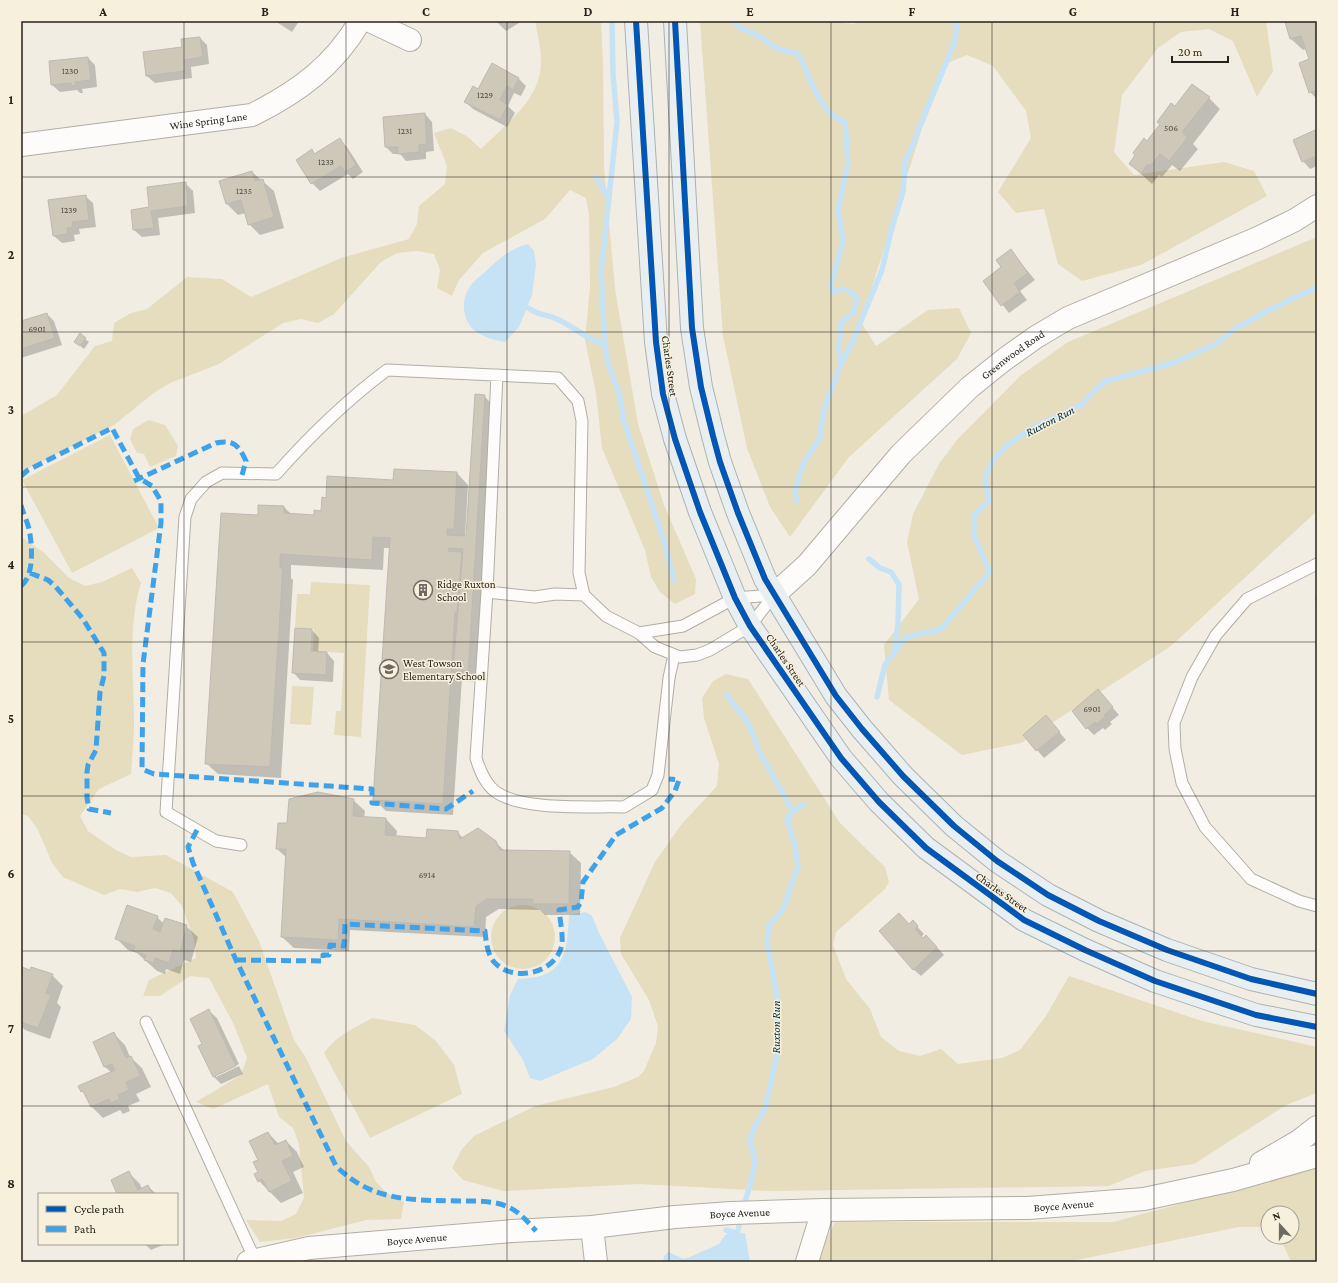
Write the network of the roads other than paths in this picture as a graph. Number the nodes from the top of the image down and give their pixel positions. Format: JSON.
{"nodes":[{"id":1,"x":360,"y":21,"type":"edge"},
{"id":2,"x":370,"y":21,"type":"edge"},
{"id":3,"x":636,"y":21,"type":"edge"},
{"id":4,"x":675,"y":21,"type":"edge"},
{"id":5,"x":410,"y":40,"type":"dead end"},
{"id":6,"x":21,"y":145,"type":"edge"},
{"id":7,"x":1317,"y":206,"type":"edge"},
{"id":8,"x":497,"y":375,"type":"junction"},
{"id":9,"x":1317,"y":564,"type":"edge"},
{"id":10,"x":487,"y":592,"type":"junction"},
{"id":11,"x":584,"y":595,"type":"junction"},
{"id":12,"x":774,"y":595,"type":"junction"},
{"id":13,"x":735,"y":598,"type":"junction"},
{"id":14,"x":750,"y":626,"type":"junction"},
{"id":15,"x":639,"y":633,"type":"junction"},
{"id":16,"x":674,"y":655,"type":"junction"},
{"id":17,"x":241,"y":845,"type":"dead end"},
{"id":18,"x":1317,"y":906,"type":"edge"},
{"id":19,"x":1317,"y":994,"type":"edge"},
{"id":20,"x":146,"y":1022,"type":"dead end"},
{"id":21,"x":1317,"y":1027,"type":"edge"},
{"id":22,"x":1317,"y":1127,"type":"edge"},
{"id":23,"x":1317,"y":1156,"type":"edge"},
{"id":24,"x":1232,"y":1180,"type":"junction"},
{"id":25,"x":823,"y":1210,"type":"junction"},
{"id":26,"x":592,"y":1227,"type":"junction"},
{"id":27,"x":253,"y":1261,"type":"edge"},
{"id":28,"x":596,"y":1262,"type":"edge"},
{"id":29,"x":807,"y":1262,"type":"edge"}],
"edges":[{"from":1,"to":6,"type":"street","name":"Wine Spring Lane"},
{"from":2,"to":5,"type":"street"},
{"from":3,"to":13,"type":"main road","name":"Charles Street"},
{"from":4,"to":12,"type":"main road","name":"Charles Street"},
{"from":7,"to":12,"type":"street","name":"Greenwood Road"},
{"from":8,"to":10,"type":"lane"},
{"from":8,"to":11,"type":"lane"},
{"from":8,"to":17,"type":"lane"},
{"from":9,"to":18,"type":"lane"},
{"from":10,"to":11,"type":"lane"},
{"from":10,"to":16,"type":"lane"},
{"from":11,"to":15,"type":"lane"},
{"from":12,"to":13,"type":"lane"},
{"from":12,"to":14,"type":"lane"},
{"from":12,"to":19,"type":"main road","name":"Charles Street"},
{"from":13,"to":14,"type":"main road","name":"Charles Street"},
{"from":13,"to":15,"type":"lane"},
{"from":14,"to":16,"type":"lane"},
{"from":14,"to":21,"type":"main road","name":"Charles Street"},
{"from":15,"to":16,"type":"lane"},
{"from":20,"to":27,"type":"lane"},
{"from":22,"to":24,"type":"street","name":"Boyce Avenue"},
{"from":23,"to":24,"type":"street","name":"Boyce Avenue"},
{"from":24,"to":25,"type":"street","name":"Boyce Avenue"},
{"from":25,"to":26,"type":"street","name":"Boyce Avenue"},
{"from":25,"to":29,"type":"street"},
{"from":26,"to":27,"type":"street","name":"Boyce Avenue"},
{"from":26,"to":28,"type":"street"}]}
